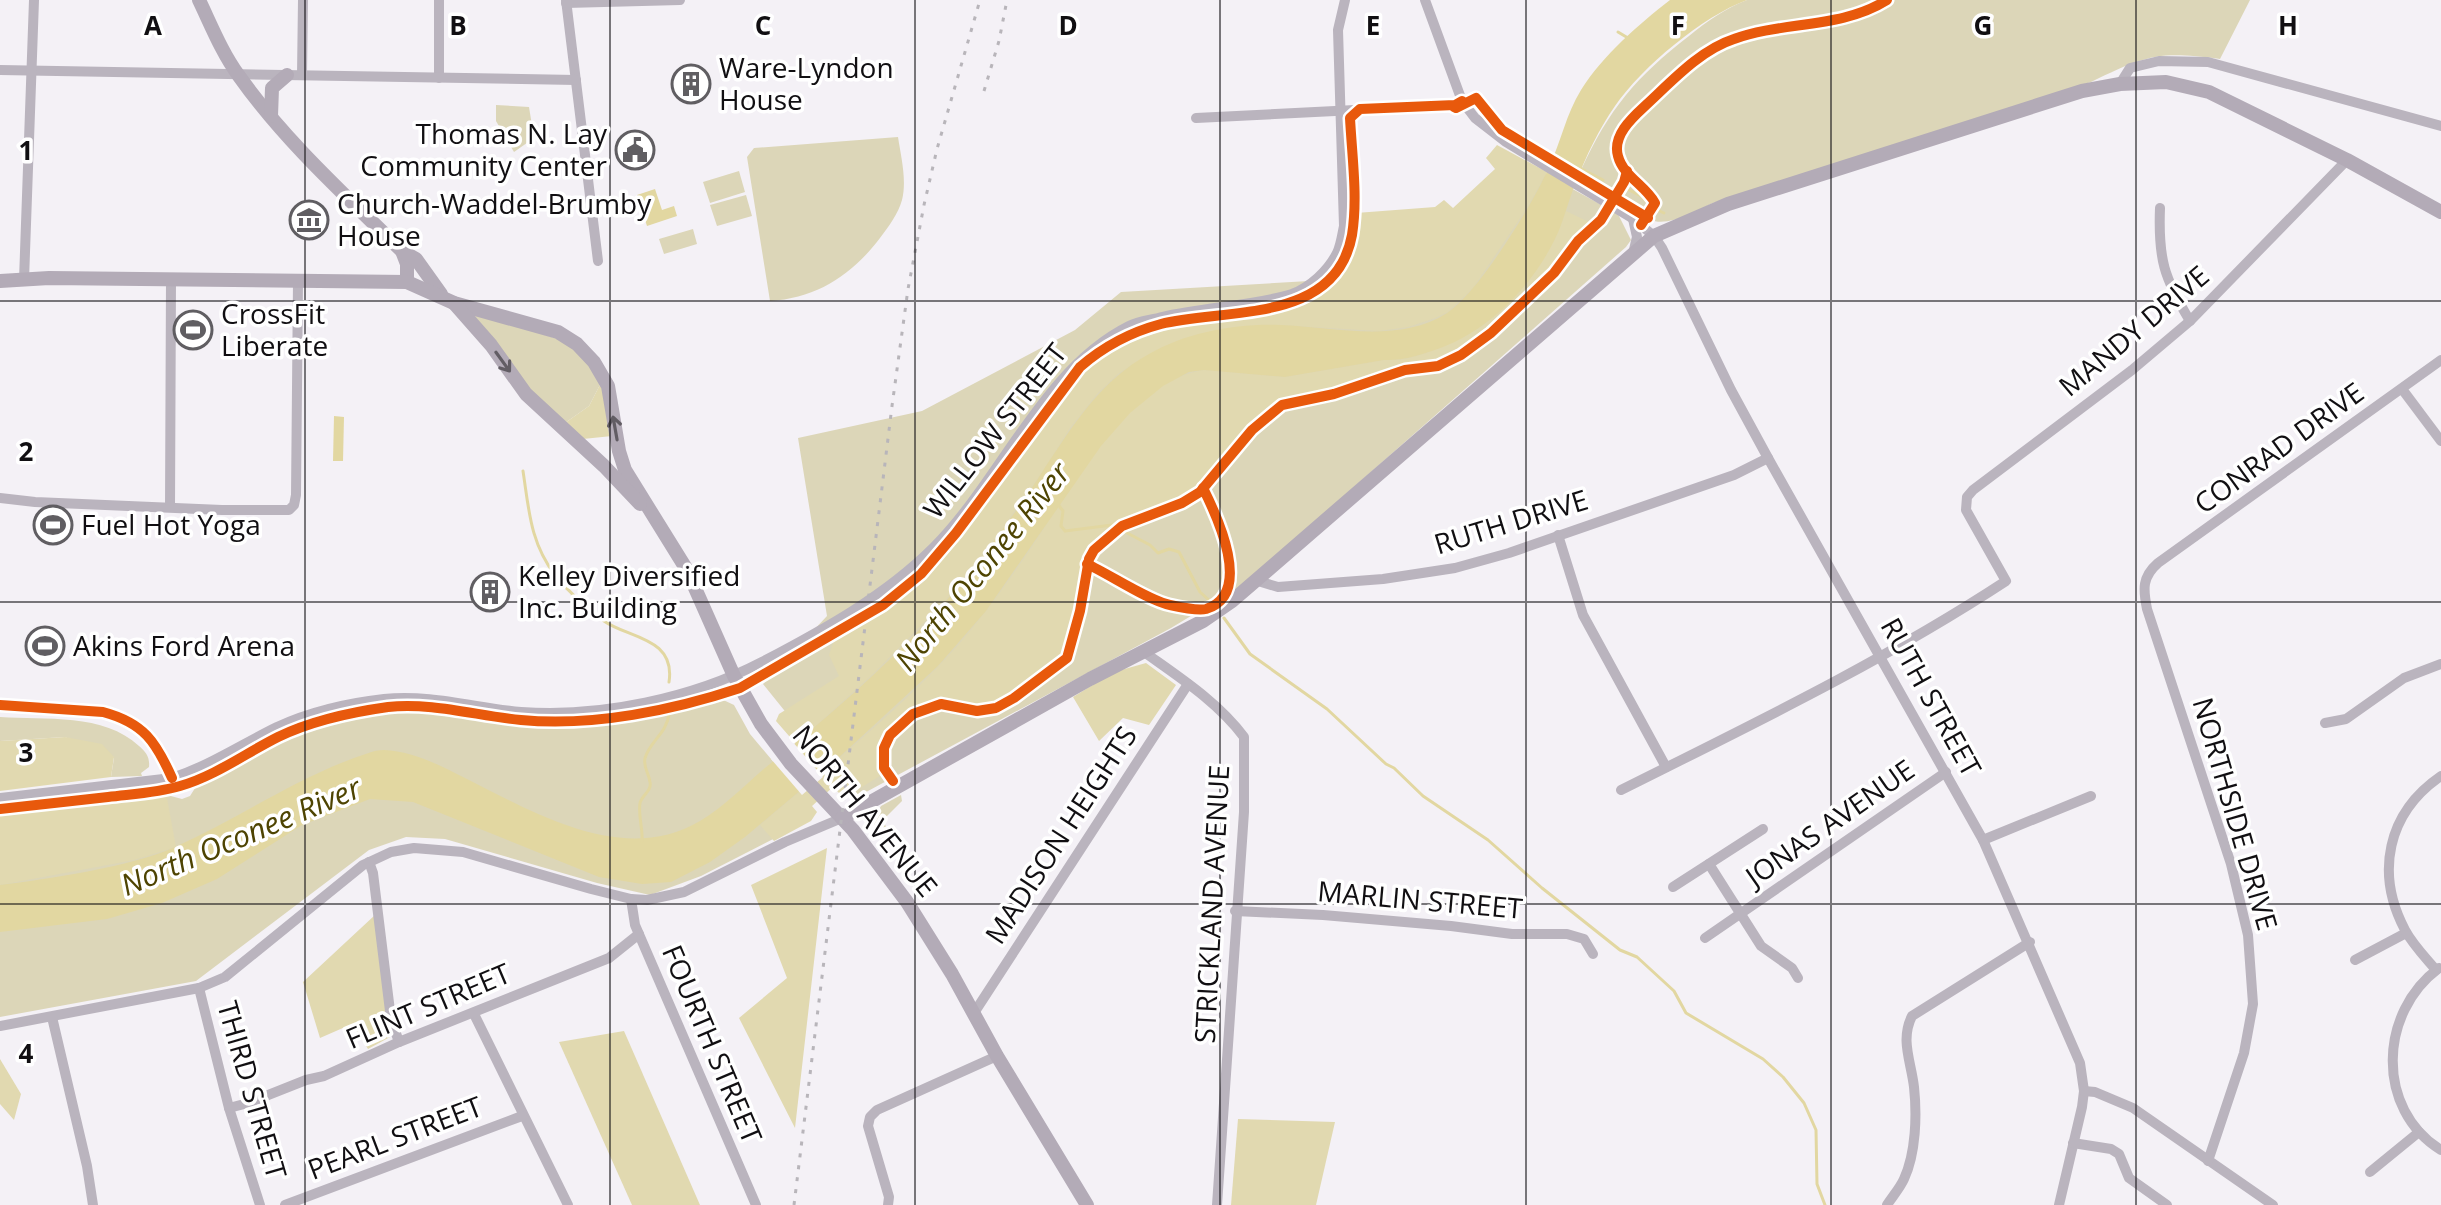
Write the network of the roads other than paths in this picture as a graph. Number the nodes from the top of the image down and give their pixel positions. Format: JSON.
{"nodes":[{"id":1,"x":34,"y":0,"type":"edge"},
{"id":2,"x":199,"y":0,"type":"edge"},
{"id":3,"x":303,"y":0,"type":"edge"},
{"id":4,"x":439,"y":0,"type":"edge"},
{"id":5,"x":680,"y":0,"type":"edge"},
{"id":6,"x":1345,"y":0,"type":"edge"},
{"id":7,"x":1425,"y":0,"type":"edge"},
{"id":8,"x":566,"y":1,"type":"edge"},
{"id":9,"x":0,"y":70,"type":"edge"},
{"id":10,"x":33,"y":71,"type":"junction"},
{"id":11,"x":237,"y":73,"type":"junction"},
{"id":12,"x":295,"y":75,"type":"junction"},
{"id":13,"x":439,"y":78,"type":"junction"},
{"id":14,"x":576,"y":80,"type":"junction"},
{"id":15,"x":2120,"y":84,"type":"junction"},
{"id":16,"x":1462,"y":101,"type":"junction"},
{"id":17,"x":1341,"y":110,"type":"junction"},
{"id":18,"x":271,"y":117,"type":"junction"},
{"id":19,"x":1196,"y":118,"type":"dead end"},
{"id":20,"x":2441,"y":126,"type":"edge"},
{"id":21,"x":2347,"y":160,"type":"junction"},
{"id":22,"x":2160,"y":208,"type":"dead end"},
{"id":23,"x":2441,"y":212,"type":"edge"},
{"id":24,"x":1632,"y":218,"type":"junction"},
{"id":25,"x":1654,"y":236,"type":"junction"},
{"id":26,"x":402,"y":251,"type":"junction"},
{"id":27,"x":1632,"y":255,"type":"junction"},
{"id":28,"x":598,"y":261,"type":"dead end"},
{"id":29,"x":24,"y":280,"type":"junction"},
{"id":30,"x":171,"y":280,"type":"junction"},
{"id":31,"x":0,"y":281,"type":"edge"},
{"id":32,"x":298,"y":281,"type":"junction"},
{"id":33,"x":407,"y":282,"type":"junction"},
{"id":34,"x":449,"y":300,"type":"junction"},
{"id":35,"x":2190,"y":321,"type":"junction"},
{"id":36,"x":2441,"y":360,"type":"edge"},
{"id":37,"x":2402,"y":389,"type":"junction"},
{"id":38,"x":2441,"y":441,"type":"edge"},
{"id":39,"x":1768,"y":458,"type":"junction"},
{"id":40,"x":0,"y":498,"type":"edge"},
{"id":41,"x":170,"y":507,"type":"junction"},
{"id":42,"x":662,"y":528,"type":"junction"},
{"id":43,"x":1558,"y":535,"type":"junction"},
{"id":44,"x":2146,"y":576,"type":"joint"},
{"id":45,"x":1258,"y":581,"type":"junction"},
{"id":46,"x":1144,"y":652,"type":"junction"},
{"id":47,"x":1881,"y":656,"type":"junction"},
{"id":48,"x":2441,"y":664,"type":"edge"},
{"id":49,"x":734,"y":676,"type":"junction"},
{"id":50,"x":1188,"y":684,"type":"junction"},
{"id":51,"x":0,"y":705,"type":"edge"},
{"id":52,"x":2325,"y":723,"type":"dead end"},
{"id":53,"x":1666,"y":767,"type":"junction"},
{"id":54,"x":1946,"y":772,"type":"junction"},
{"id":55,"x":2441,"y":776,"type":"edge"},
{"id":56,"x":172,"y":778,"type":"junction"},
{"id":57,"x":1621,"y":790,"type":"dead end"},
{"id":58,"x":2091,"y":796,"type":"dead end"},
{"id":59,"x":0,"y":798,"type":"edge"},
{"id":60,"x":842,"y":818,"type":"junction"},
{"id":61,"x":1763,"y":829,"type":"dead end"},
{"id":62,"x":1983,"y":840,"type":"junction"},
{"id":63,"x":369,"y":862,"type":"junction"},
{"id":64,"x":1709,"y":864,"type":"junction"},
{"id":65,"x":1673,"y":887,"type":"dead end"},
{"id":66,"x":631,"y":899,"type":"junction"},
{"id":67,"x":1235,"y":911,"type":"junction"},
{"id":68,"x":1741,"y":914,"type":"junction"},
{"id":69,"x":2406,"y":933,"type":"junction"},
{"id":70,"x":639,"y":934,"type":"junction"},
{"id":71,"x":1705,"y":938,"type":"dead end"},
{"id":72,"x":2030,"y":942,"type":"junction"},
{"id":73,"x":1593,"y":954,"type":"dead end"},
{"id":74,"x":2355,"y":960,"type":"dead end"},
{"id":75,"x":2438,"y":969,"type":"edge"},
{"id":76,"x":1798,"y":978,"type":"dead end"},
{"id":77,"x":199,"y":988,"type":"junction"},
{"id":78,"x":974,"y":1013,"type":"junction"},
{"id":79,"x":474,"y":1014,"type":"junction"},
{"id":80,"x":52,"y":1017,"type":"junction"},
{"id":81,"x":0,"y":1026,"type":"edge"},
{"id":82,"x":399,"y":1042,"type":"junction"},
{"id":83,"x":997,"y":1056,"type":"junction"},
{"id":84,"x":2084,"y":1091,"type":"junction"},
{"id":85,"x":229,"y":1108,"type":"junction"},
{"id":86,"x":522,"y":1116,"type":"junction"},
{"id":87,"x":2419,"y":1132,"type":"junction"},
{"id":88,"x":2073,"y":1143,"type":"junction"},
{"id":89,"x":2441,"y":1150,"type":"edge"},
{"id":90,"x":2208,"y":1161,"type":"junction"},
{"id":91,"x":2370,"y":1172,"type":"dead end"},
{"id":92,"x":93,"y":1205,"type":"edge"},
{"id":93,"x":260,"y":1205,"type":"edge"},
{"id":94,"x":285,"y":1205,"type":"edge"},
{"id":95,"x":568,"y":1205,"type":"edge"},
{"id":96,"x":756,"y":1205,"type":"edge"},
{"id":97,"x":888,"y":1205,"type":"edge"},
{"id":98,"x":1087,"y":1205,"type":"edge"},
{"id":99,"x":1217,"y":1205,"type":"edge"},
{"id":100,"x":1887,"y":1205,"type":"edge"},
{"id":101,"x":2059,"y":1205,"type":"edge"},
{"id":102,"x":2167,"y":1205,"type":"edge"},
{"id":103,"x":2273,"y":1205,"type":"edge"}],
"edges":[{"from":1,"to":10,"type":"street"},
{"from":2,"to":11,"type":"main road"},
{"from":3,"to":12,"type":"street"},
{"from":4,"to":13,"type":"street"},
{"from":5,"to":8,"type":"street"},
{"from":6,"to":17,"type":"street","name":"WILLOW STREET"},
{"from":7,"to":16,"type":"street"},
{"from":8,"to":14,"type":"street"},
{"from":9,"to":10,"type":"street"},
{"from":10,"to":11,"type":"street"},
{"from":10,"to":29,"type":"street"},
{"from":11,"to":12,"type":"street"},
{"from":11,"to":18,"type":"main road"},
{"from":12,"to":13,"type":"street"},
{"from":12,"to":18,"type":"main road"},
{"from":13,"to":14,"type":"street"},
{"from":14,"to":28,"type":"street"},
{"from":15,"to":20,"type":"street"},
{"from":15,"to":21,"type":"main road"},
{"from":15,"to":25,"type":"main road"},
{"from":16,"to":17,"type":"street"},
{"from":16,"to":24,"type":"street"},
{"from":17,"to":19,"type":"street"},
{"from":17,"to":49,"type":"street","name":"WILLOW STREET"},
{"from":18,"to":26,"type":"main road"},
{"from":21,"to":23,"type":"main road"},
{"from":21,"to":35,"type":"street","name":"MANDY DRIVE"},
{"from":22,"to":35,"type":"street"},
{"from":24,"to":25,"type":"street"},
{"from":24,"to":27,"type":"street"},
{"from":25,"to":27,"type":"main road"},
{"from":25,"to":39,"type":"street","name":"RUTH STREET"},
{"from":26,"to":33,"type":"main road"},
{"from":26,"to":34,"type":"main road"},
{"from":27,"to":45,"type":"main road"},
{"from":29,"to":30,"type":"main road"},
{"from":29,"to":31,"type":"main road"},
{"from":30,"to":32,"type":"main road"},
{"from":30,"to":41,"type":"street"},
{"from":32,"to":33,"type":"main road"},
{"from":32,"to":41,"type":"street"},
{"from":33,"to":34,"type":"main road","name":"NORTH AVENUE"},
{"from":34,"to":42,"type":"main road","name":"NORTH AVENUE","one_way":true},
{"from":42,"to":34,"type":"main road","name":"NORTH AVENUE","one_way":true},
{"from":35,"to":47,"type":"street","name":"MANDY DRIVE"},
{"from":36,"to":37,"type":"street","name":"CONRAD DRIVE"},
{"from":37,"to":38,"type":"street"},
{"from":37,"to":44,"type":"street","name":"CONRAD DRIVE"},
{"from":39,"to":43,"type":"street","name":"RUTH DRIVE"},
{"from":39,"to":47,"type":"street","name":"RUTH STREET"},
{"from":40,"to":41,"type":"street"},
{"from":42,"to":49,"type":"main road","name":"NORTH AVENUE"},
{"from":43,"to":45,"type":"street","name":"RUTH DRIVE"},
{"from":43,"to":53,"type":"street"},
{"from":44,"to":90,"type":"street","name":"NORTHSIDE DRIVE"},
{"from":45,"to":46,"type":"main road"},
{"from":46,"to":50,"type":"street","name":"STRICKLAND AVENUE"},
{"from":46,"to":60,"type":"main road"},
{"from":47,"to":53,"type":"street"},
{"from":47,"to":54,"type":"street","name":"RUTH STREET"},
{"from":48,"to":52,"type":"street"},
{"from":49,"to":56,"type":"street","name":"WILLOW STREET"},
{"from":49,"to":60,"type":"main road","name":"NORTH AVENUE"},
{"from":50,"to":67,"type":"street","name":"STRICKLAND AVENUE"},
{"from":50,"to":78,"type":"street","name":"MADISON HEIGHTS"},
{"from":51,"to":56,"type":"street"},
{"from":53,"to":57,"type":"street"},
{"from":54,"to":62,"type":"street","name":"RUTH STREET"},
{"from":54,"to":68,"type":"street","name":"JONAS AVENUE"},
{"from":55,"to":69,"type":"street"},
{"from":56,"to":59,"type":"street","name":"WILLOW STREET"},
{"from":58,"to":62,"type":"street"},
{"from":60,"to":66,"type":"street"},
{"from":60,"to":78,"type":"main road","name":"NORTH AVENUE"},
{"from":61,"to":64,"type":"street","name":"JONAS AVENUE"},
{"from":62,"to":72,"type":"street","name":"RUTH STREET"},
{"from":63,"to":66,"type":"street"},
{"from":63,"to":77,"type":"street"},
{"from":63,"to":82,"type":"street"},
{"from":64,"to":65,"type":"street","name":"JONAS AVENUE"},
{"from":64,"to":68,"type":"street","name":"JONAS AVENUE"},
{"from":66,"to":70,"type":"street","name":"FOURTH STREET"},
{"from":67,"to":73,"type":"street","name":"MARLIN STREET"},
{"from":67,"to":99,"type":"street","name":"STRICKLAND AVENUE"},
{"from":68,"to":71,"type":"street","name":"JONAS AVENUE"},
{"from":68,"to":76,"type":"street","name":"JONAS AVENUE"},
{"from":69,"to":74,"type":"street"},
{"from":69,"to":75,"type":"street"},
{"from":70,"to":79,"type":"street","name":"FLINT STREET"},
{"from":70,"to":96,"type":"street","name":"FOURTH STREET"},
{"from":72,"to":84,"type":"street","name":"RUTH STREET"},
{"from":72,"to":100,"type":"street"},
{"from":75,"to":87,"type":"street"},
{"from":77,"to":80,"type":"street"},
{"from":77,"to":85,"type":"street","name":"THIRD STREET"},
{"from":78,"to":83,"type":"main road","name":"NORTH AVENUE"},
{"from":79,"to":82,"type":"street","name":"FLINT STREET"},
{"from":79,"to":86,"type":"street"},
{"from":80,"to":81,"type":"street"},
{"from":80,"to":92,"type":"street"},
{"from":82,"to":85,"type":"street","name":"FLINT STREET"},
{"from":83,"to":97,"type":"street"},
{"from":83,"to":98,"type":"main road","name":"NORTH AVENUE"},
{"from":84,"to":88,"type":"street","name":"RUTH STREET"},
{"from":84,"to":90,"type":"street"},
{"from":85,"to":93,"type":"street","name":"THIRD STREET"},
{"from":86,"to":94,"type":"street","name":"PEARL STREET"},
{"from":86,"to":95,"type":"street"},
{"from":87,"to":89,"type":"street"},
{"from":87,"to":91,"type":"street"},
{"from":88,"to":101,"type":"street","name":"RUTH STREET"},
{"from":88,"to":102,"type":"street"},
{"from":90,"to":103,"type":"street"}]}
